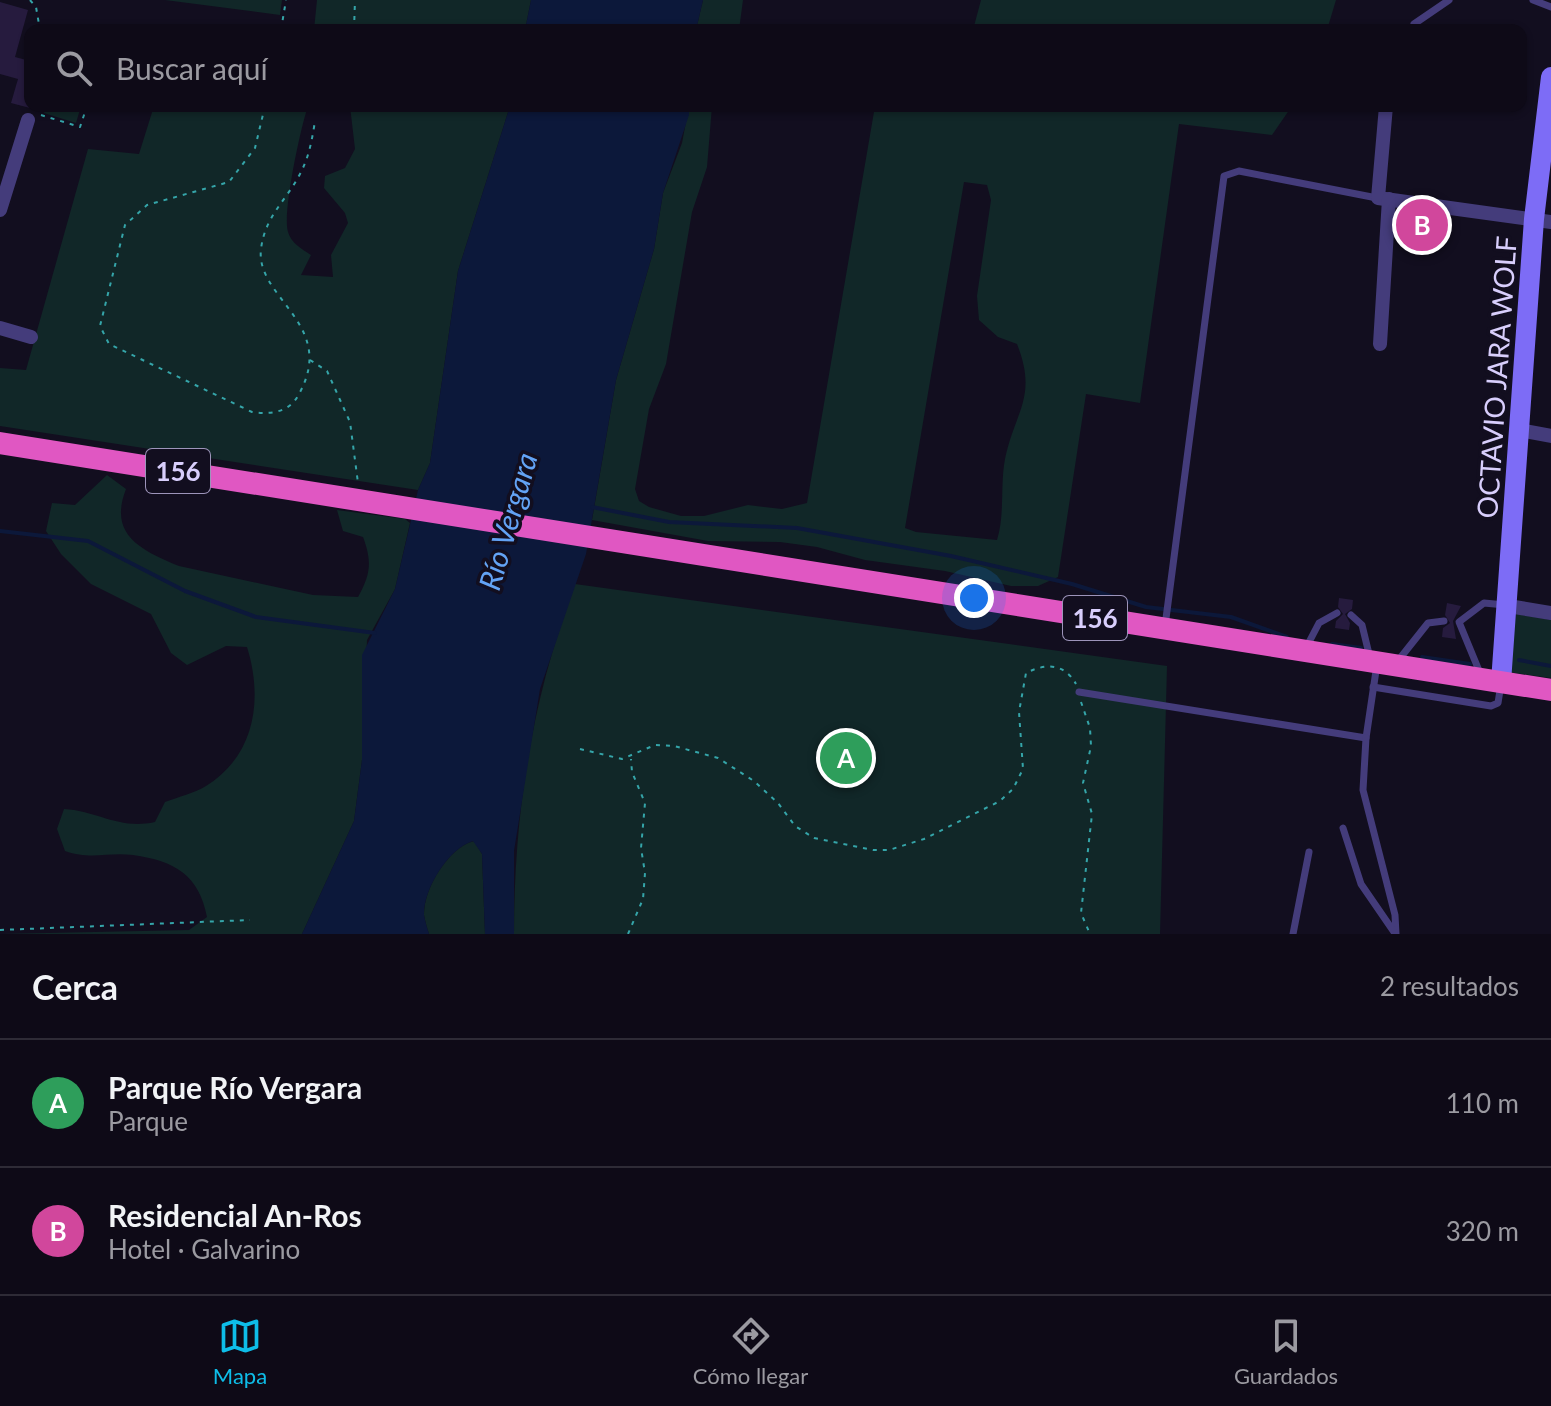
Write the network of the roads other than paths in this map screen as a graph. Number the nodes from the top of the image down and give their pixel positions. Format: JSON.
{"nodes":[{"id":1,"x":1449,"y":0,"type":"edge"},
{"id":2,"x":1533,"y":0,"type":"edge"},
{"id":3,"x":1551,"y":7,"type":"edge"},
{"id":4,"x":1414,"y":24,"type":"dead end"},
{"id":5,"x":1551,"y":77,"type":"edge"},
{"id":6,"x":1386,"y":112,"type":"edge"},
{"id":7,"x":30,"y":116,"type":"road end"},
{"id":8,"x":1383,"y":199,"type":"junction"},
{"id":9,"x":0,"y":210,"type":"edge"},
{"id":10,"x":1543,"y":221,"type":"edge"},
{"id":11,"x":0,"y":328,"type":"edge"},
{"id":12,"x":31,"y":337,"type":"dead end"},
{"id":13,"x":1380,"y":344,"type":"dead end"},
{"id":14,"x":1520,"y":430,"type":"junction"},
{"id":15,"x":1551,"y":436,"type":"edge"},
{"id":16,"x":0,"y":443,"type":"edge"},
{"id":17,"x":1508,"y":606,"type":"junction"},
{"id":18,"x":1337,"y":613,"type":"dead end"},
{"id":19,"x":1551,"y":613,"type":"edge"},
{"id":20,"x":1351,"y":615,"type":"dead end"},
{"id":21,"x":1444,"y":621,"type":"dead end"},
{"id":22,"x":1165,"y":629,"type":"junction"},
{"id":23,"x":1306,"y":649,"type":"junction"},
{"id":24,"x":1381,"y":663,"type":"junction"},
{"id":25,"x":1492,"y":680,"type":"junction"},
{"id":26,"x":1373,"y":687,"type":"junction"},
{"id":27,"x":1551,"y":690,"type":"edge"},
{"id":28,"x":1079,"y":692,"type":"road end"},
{"id":29,"x":1366,"y":738,"type":"junction"},
{"id":30,"x":1343,"y":828,"type":"dead end"},
{"id":31,"x":1309,"y":852,"type":"dead end"},
{"id":32,"x":1293,"y":934,"type":"edge"},
{"id":33,"x":1395,"y":934,"type":"edge"}],
"edges":[{"from":1,"to":4,"type":"lane"},
{"from":2,"to":3,"type":"lane"},
{"from":5,"to":10,"type":"main road","name":"OCTAVIO JARA WOLF"},
{"from":6,"to":8,"type":"street"},
{"from":7,"to":9,"type":"street"},
{"from":8,"to":10,"type":"street"},
{"from":8,"to":13,"type":"street"},
{"from":8,"to":22,"type":"lane"},
{"from":10,"to":14,"type":"main road","name":"OCTAVIO JARA WOLF"},
{"from":11,"to":12,"type":"street"},
{"from":14,"to":15,"type":"street"},
{"from":14,"to":17,"type":"main road","name":"OCTAVIO JARA WOLF"},
{"from":16,"to":22,"type":"highway","number":"156"},
{"from":17,"to":19,"type":"street"},
{"from":17,"to":25,"type":"main road","name":"OCTAVIO JARA WOLF"},
{"from":17,"to":25,"type":"lane"},
{"from":18,"to":23,"type":"lane"},
{"from":20,"to":24,"type":"lane"},
{"from":21,"to":24,"type":"lane"},
{"from":22,"to":23,"type":"highway","number":"156"},
{"from":23,"to":24,"type":"highway","number":"156"},
{"from":24,"to":25,"type":"highway","number":"156"},
{"from":24,"to":26,"type":"lane"},
{"from":25,"to":26,"type":"lane"},
{"from":25,"to":27,"type":"highway","number":"156"},
{"from":26,"to":29,"type":"lane"},
{"from":28,"to":29,"type":"lane"},
{"from":29,"to":33,"type":"lane"},
{"from":30,"to":33,"type":"lane"},
{"from":31,"to":32,"type":"lane"}]}
